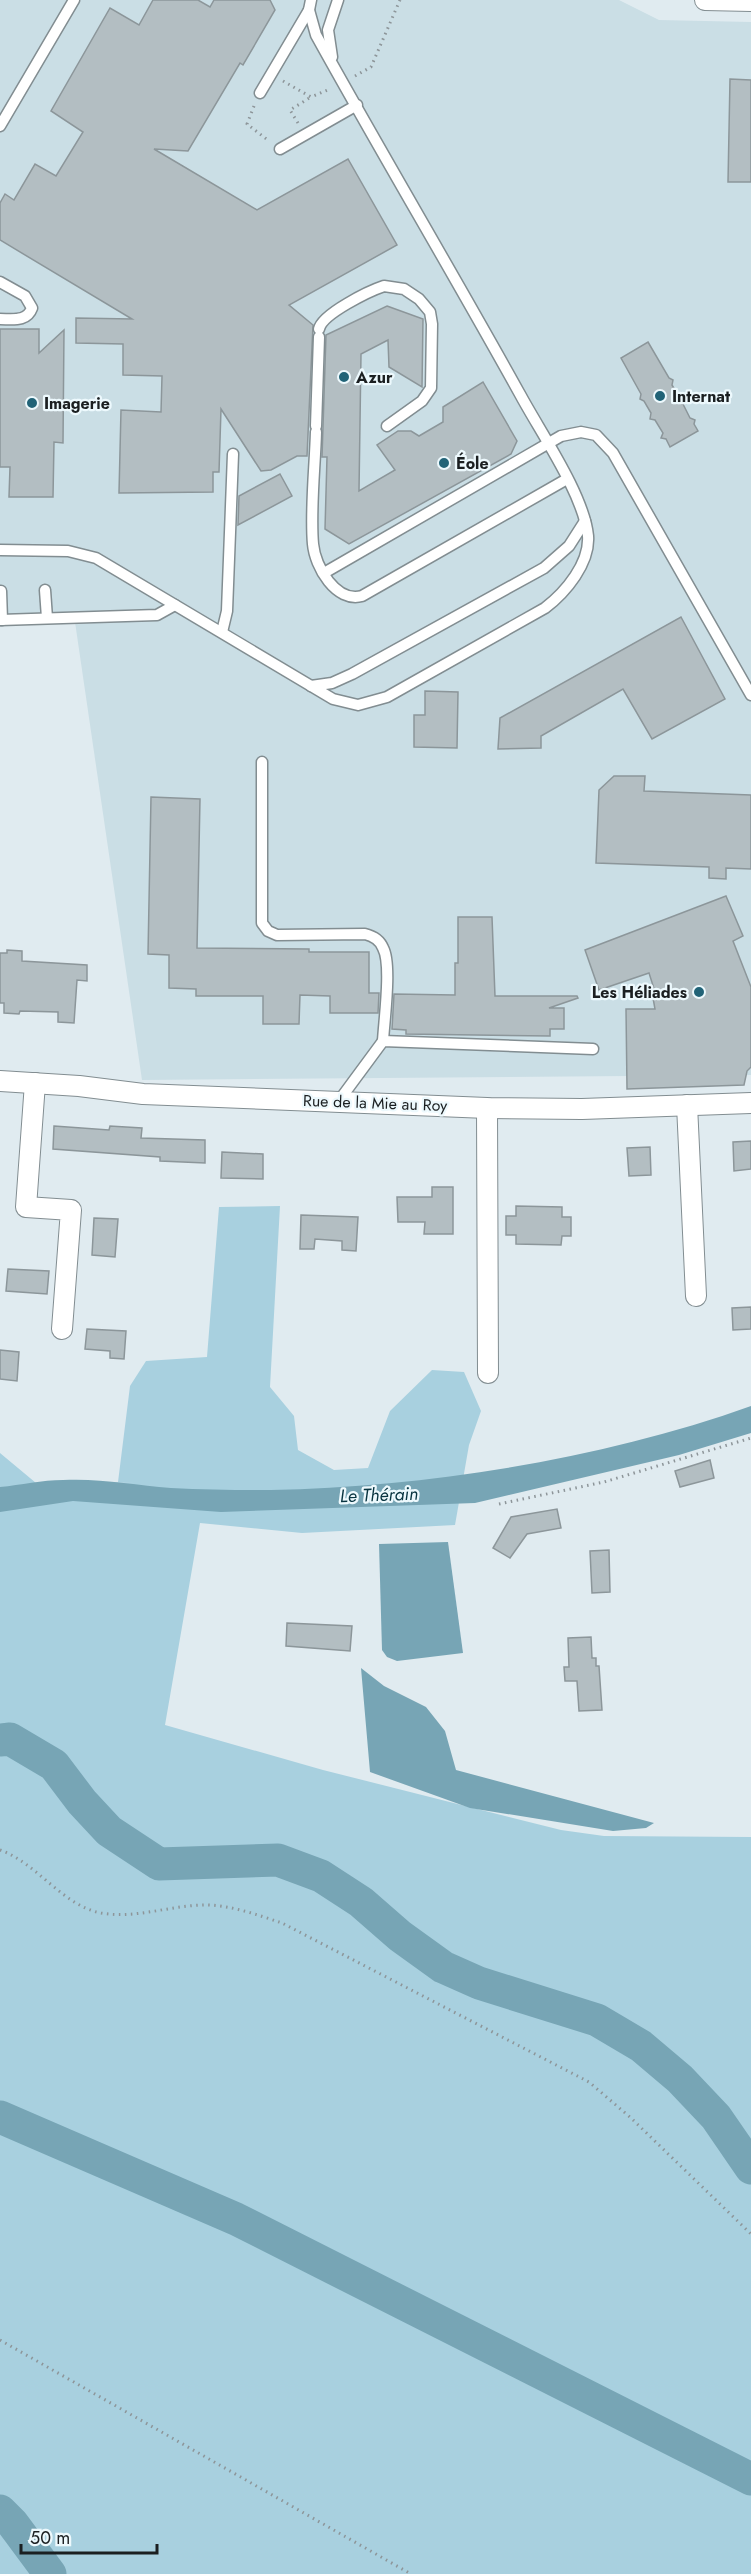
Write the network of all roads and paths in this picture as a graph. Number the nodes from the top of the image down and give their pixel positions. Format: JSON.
{"nodes":[{"id":1,"x":74,"y":0,"type":"edge"},
{"id":2,"x":338,"y":0,"type":"edge"},
{"id":3,"x":705,"y":0,"type":"edge"},
{"id":4,"x":751,"y":1,"type":"edge"},
{"id":5,"x":310,"y":5,"type":"edge"},
{"id":6,"x":332,"y":60,"type":"junction"},
{"id":7,"x":260,"y":93,"type":"joint"},
{"id":8,"x":311,"y":97,"type":"dead end"},
{"id":9,"x":357,"y":105,"type":"junction"},
{"id":10,"x":0,"y":126,"type":"edge"},
{"id":11,"x":305,"y":135,"type":"junction"},
{"id":12,"x":280,"y":149,"type":"joint"},
{"id":13,"x":0,"y":282,"type":"edge"},
{"id":14,"x":0,"y":319,"type":"edge"},
{"id":15,"x":387,"y":426,"type":"dead end"},
{"id":16,"x":547,"y":443,"type":"junction"},
{"id":17,"x":232,"y":454,"type":"dead end"},
{"id":18,"x":567,"y":479,"type":"junction"},
{"id":19,"x":585,"y":521,"type":"junction"},
{"id":20,"x":1,"y":548,"type":"edge"},
{"id":21,"x":324,"y":573,"type":"junction"},
{"id":22,"x":45,"y":590,"type":"dead end"},
{"id":23,"x":1,"y":591,"type":"edge"},
{"id":24,"x":175,"y":605,"type":"junction"},
{"id":25,"x":47,"y":618,"type":"junction"},
{"id":26,"x":1,"y":620,"type":"edge"},
{"id":27,"x":222,"y":633,"type":"junction"},
{"id":28,"x":311,"y":686,"type":"junction"},
{"id":29,"x":751,"y":695,"type":"edge"},
{"id":30,"x":262,"y":762,"type":"dead end"},
{"id":31,"x":383,"y":1041,"type":"junction"},
{"id":32,"x":593,"y":1049,"type":"dead end"},
{"id":33,"x":0,"y":1081,"type":"edge"},
{"id":34,"x":35,"y":1083,"type":"junction"},
{"id":35,"x":338,"y":1102,"type":"junction"},
{"id":36,"x":751,"y":1103,"type":"edge"},
{"id":37,"x":687,"y":1105,"type":"junction"},
{"id":38,"x":487,"y":1108,"type":"junction"},
{"id":39,"x":696,"y":1296,"type":"dead end"},
{"id":40,"x":62,"y":1329,"type":"dead end"},
{"id":41,"x":488,"y":1373,"type":"dead end"},
{"id":42,"x":751,"y":1438,"type":"edge"},
{"id":43,"x":499,"y":1504,"type":"dead end"},
{"id":44,"x":0,"y":1850,"type":"edge"},
{"id":45,"x":751,"y":2234,"type":"edge"},
{"id":46,"x":0,"y":2340,"type":"edge"},
{"id":47,"x":411,"y":2574,"type":"edge"}],
"edges":[{"from":1,"to":10,"type":"lane"},
{"from":2,"to":6,"type":"lane"},
{"from":3,"to":4,"type":"street"},
{"from":5,"to":6,"type":"lane"},
{"from":5,"to":7,"type":"lane"},
{"from":6,"to":9,"type":"lane"},
{"from":7,"to":12,"type":"path"},
{"from":8,"to":11,"type":"path"},
{"from":9,"to":11,"type":"lane"},
{"from":9,"to":16,"type":"lane"},
{"from":11,"to":12,"type":"lane"},
{"from":13,"to":14,"type":"lane"},
{"from":15,"to":21,"type":"lane"},
{"from":16,"to":18,"type":"lane"},
{"from":16,"to":21,"type":"lane"},
{"from":16,"to":29,"type":"lane"},
{"from":17,"to":27,"type":"lane"},
{"from":18,"to":19,"type":"lane"},
{"from":18,"to":21,"type":"lane"},
{"from":19,"to":28,"type":"lane"},
{"from":19,"to":28,"type":"lane"},
{"from":20,"to":24,"type":"lane"},
{"from":22,"to":25,"type":"lane"},
{"from":23,"to":26,"type":"lane"},
{"from":24,"to":25,"type":"lane"},
{"from":24,"to":27,"type":"lane"},
{"from":25,"to":26,"type":"lane"},
{"from":27,"to":28,"type":"lane"},
{"from":30,"to":31,"type":"lane"},
{"from":31,"to":32,"type":"lane"},
{"from":31,"to":35,"type":"lane"},
{"from":33,"to":34,"type":"street","name":"Rue de la Mie au Roy"},
{"from":34,"to":35,"type":"street","name":"Rue de la Mie au Roy"},
{"from":34,"to":40,"type":"street"},
{"from":35,"to":38,"type":"street","name":"Rue de la Mie au Roy"},
{"from":36,"to":37,"type":"street","name":"Rue de la Mie au Roy"},
{"from":37,"to":38,"type":"street","name":"Rue de la Mie au Roy"},
{"from":37,"to":39,"type":"street"},
{"from":38,"to":41,"type":"street"},
{"from":42,"to":43,"type":"path"},
{"from":44,"to":45,"type":"path"},
{"from":46,"to":47,"type":"path"}]}
